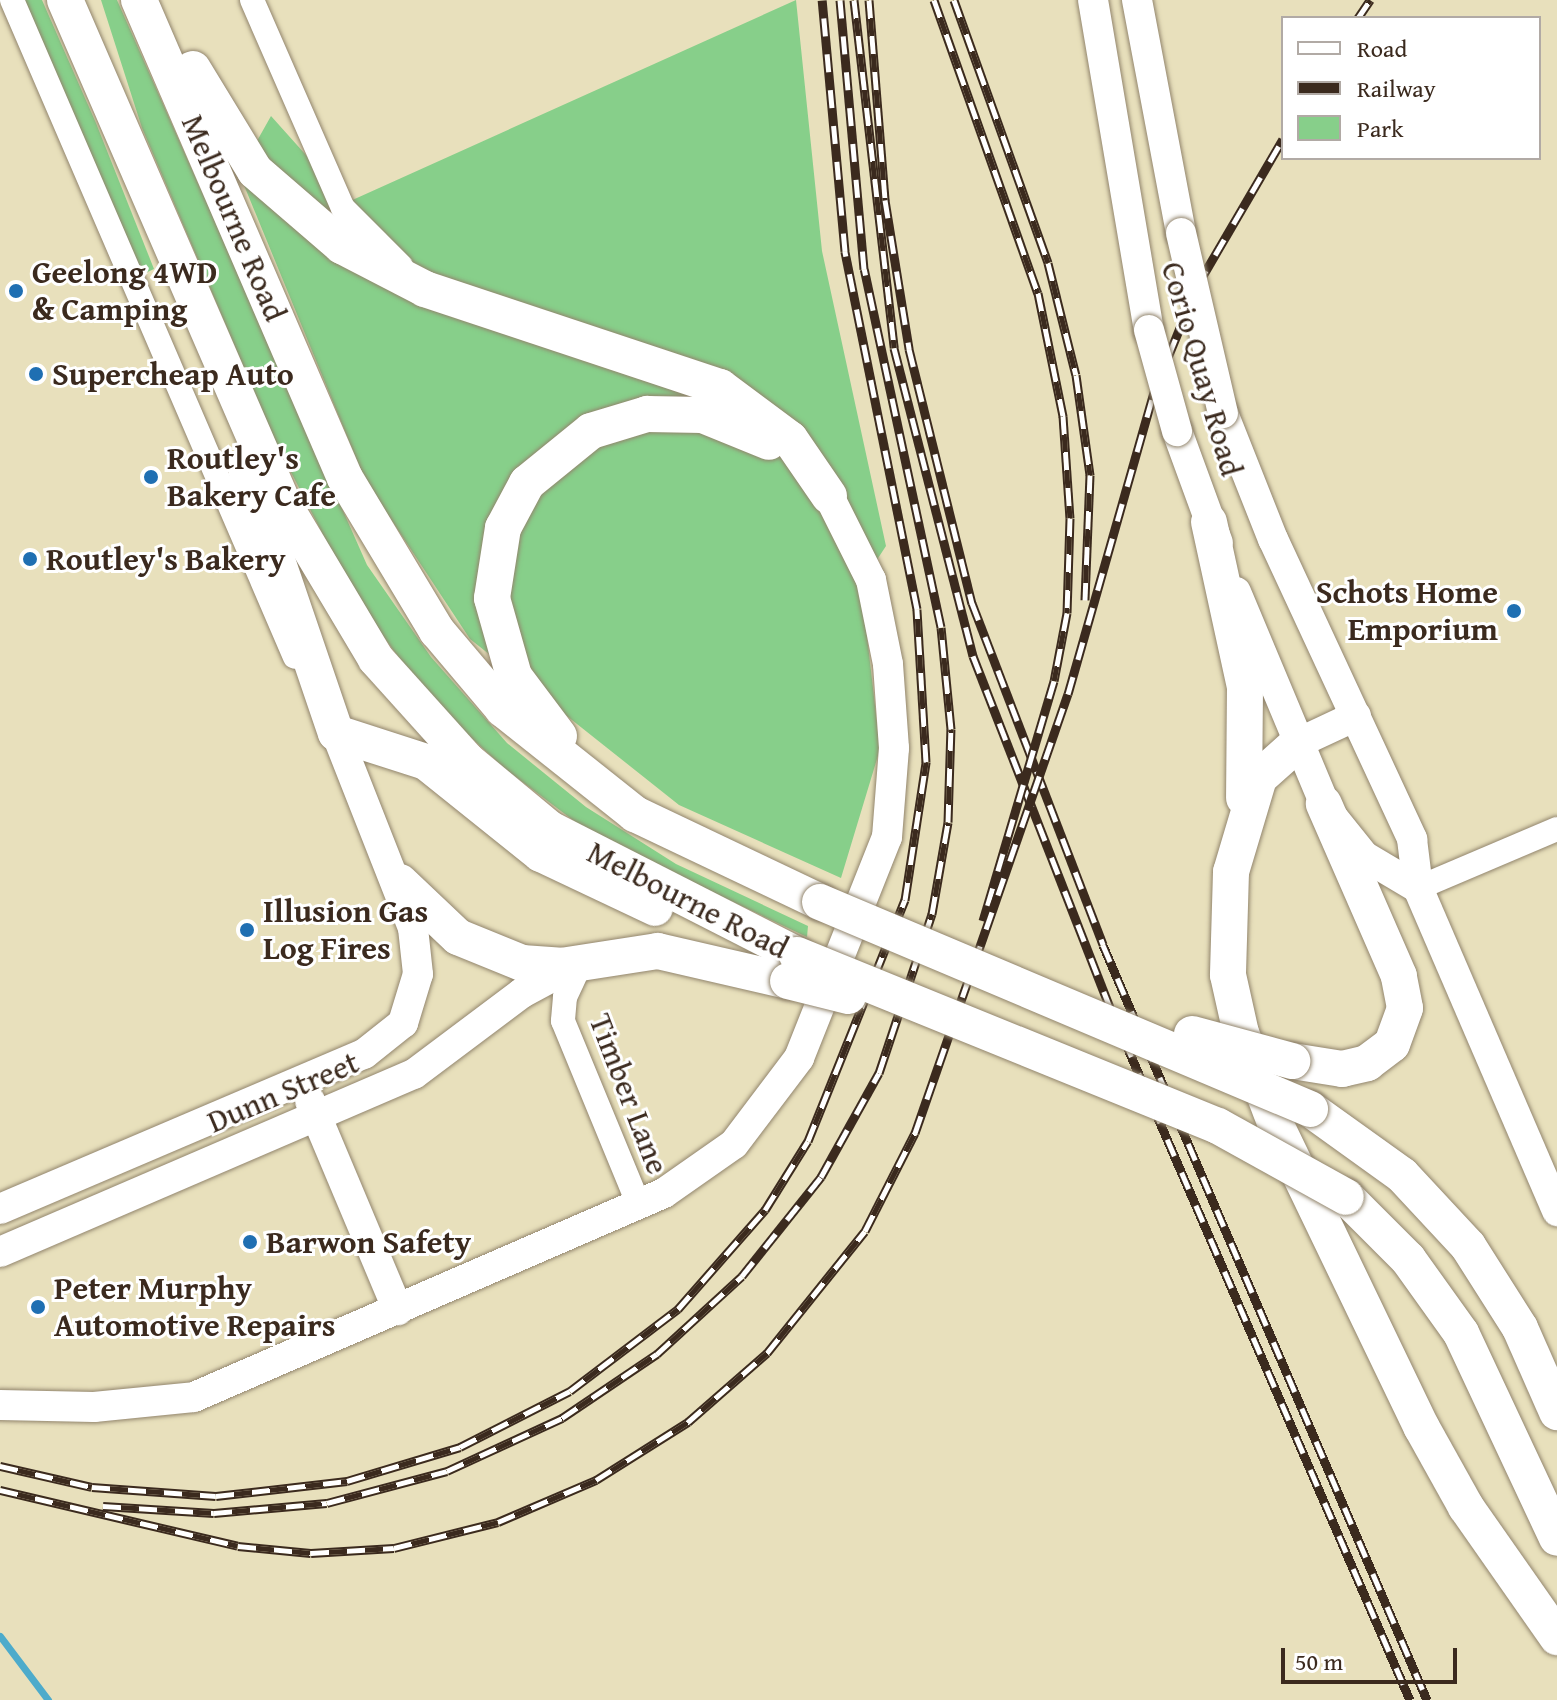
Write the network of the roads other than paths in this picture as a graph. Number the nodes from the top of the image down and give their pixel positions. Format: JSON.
{"nodes":[{"id":1,"x":12,"y":0,"type":"edge"},
{"id":2,"x":65,"y":0,"type":"edge"},
{"id":3,"x":139,"y":0,"type":"edge"},
{"id":4,"x":149,"y":0,"type":"edge"},
{"id":5,"x":252,"y":0,"type":"edge"},
{"id":6,"x":1093,"y":0,"type":"edge"},
{"id":7,"x":1137,"y":0,"type":"edge"},
{"id":8,"x":1152,"y":0,"type":"edge"},
{"id":9,"x":1162,"y":140,"type":"junction"},
{"id":10,"x":430,"y":291,"type":"junction"},
{"id":11,"x":218,"y":359,"type":"junction"},
{"id":12,"x":829,"y":496,"type":"junction"},
{"id":13,"x":1209,"y":522,"type":"junction"},
{"id":14,"x":1356,"y":716,"type":"junction"},
{"id":15,"x":336,"y":733,"type":"junction"},
{"id":16,"x":1298,"y":743,"type":"junction"},
{"id":17,"x":1324,"y":804,"type":"junction"},
{"id":18,"x":635,"y":814,"type":"junction"},
{"id":19,"x":1242,"y":820,"type":"junction"},
{"id":20,"x":1557,"y":829,"type":"edge"},
{"id":21,"x":400,"y":882,"type":"junction"},
{"id":22,"x":1418,"y":888,"type":"junction"},
{"id":23,"x":744,"y":932,"type":"junction"},
{"id":24,"x":578,"y":964,"type":"junction"},
{"id":25,"x":792,"y":968,"type":"junction"},
{"id":26,"x":1066,"y":1002,"type":"junction"},
{"id":27,"x":302,"y":1080,"type":"junction"},
{"id":28,"x":317,"y":1119,"type":"junction"},
{"id":29,"x":638,"y":1203,"type":"junction"},
{"id":30,"x":0,"y":1209,"type":"edge"},
{"id":31,"x":1557,"y":1211,"type":"edge"},
{"id":32,"x":0,"y":1252,"type":"edge"},
{"id":33,"x":398,"y":1310,"type":"junction"},
{"id":34,"x":11,"y":1407,"type":"edge"},
{"id":35,"x":1557,"y":1412,"type":"edge"},
{"id":36,"x":1557,"y":1538,"type":"edge"},
{"id":37,"x":1557,"y":1637,"type":"edge"}],
"edges":[{"from":1,"to":15,"type":"street"},
{"from":2,"to":11,"type":"highway","name":"Melbourne Road"},
{"from":3,"to":18,"type":"highway","name":"Melbourne Road"},
{"from":4,"to":10,"type":"highway"},
{"from":5,"to":10,"type":"street"},
{"from":6,"to":13,"type":"main road","name":"Corio Quay Road","bridge":true},
{"from":7,"to":9,"type":"main road","name":"Corio Quay Road"},
{"from":8,"to":9,"type":"street"},
{"from":9,"to":14,"type":"main road","name":"Corio Quay Road","bridge":true},
{"from":10,"to":12,"type":"highway"},
{"from":11,"to":15,"type":"highway"},
{"from":11,"to":23,"type":"highway","name":"Melbourne Road"},
{"from":12,"to":18,"type":"highway"},
{"from":12,"to":29,"type":"main road"},
{"from":13,"to":16,"type":"main road","name":"Corio Quay Road"},
{"from":13,"to":19,"type":"highway"},
{"from":14,"to":16,"type":"main road"},
{"from":14,"to":22,"type":"main road","name":"Corio Quay Road"},
{"from":15,"to":21,"type":"main road","name":"Dunn Street"},
{"from":15,"to":23,"type":"highway"},
{"from":16,"to":17,"type":"main road","name":"Corio Quay Road"},
{"from":16,"to":19,"type":"highway"},
{"from":17,"to":22,"type":"main road","name":"Corio Quay Road"},
{"from":17,"to":26,"type":"highway","bridge":true},
{"from":18,"to":26,"type":"highway","name":"Melbourne Road","bridge":true},
{"from":19,"to":37,"type":"highway"},
{"from":20,"to":22,"type":"street"},
{"from":21,"to":24,"type":"highway"},
{"from":21,"to":27,"type":"main road","name":"Dunn Street"},
{"from":22,"to":31,"type":"main road","name":"Corio Quay Road"},
{"from":23,"to":25,"type":"highway","name":"Melbourne Road"},
{"from":24,"to":25,"type":"highway"},
{"from":24,"to":28,"type":"main road","name":"Dunn Street"},
{"from":24,"to":29,"type":"street","name":"Timber Lane"},
{"from":25,"to":36,"type":"highway","bridge":true},
{"from":26,"to":35,"type":"highway","name":"Melbourne Road","bridge":true},
{"from":27,"to":28,"type":"main road"},
{"from":27,"to":30,"type":"main road","name":"Dunn Street"},
{"from":28,"to":32,"type":"main road","name":"Dunn Street"},
{"from":28,"to":33,"type":"main road"},
{"from":29,"to":33,"type":"main road"},
{"from":33,"to":34,"type":"main road"}]}
